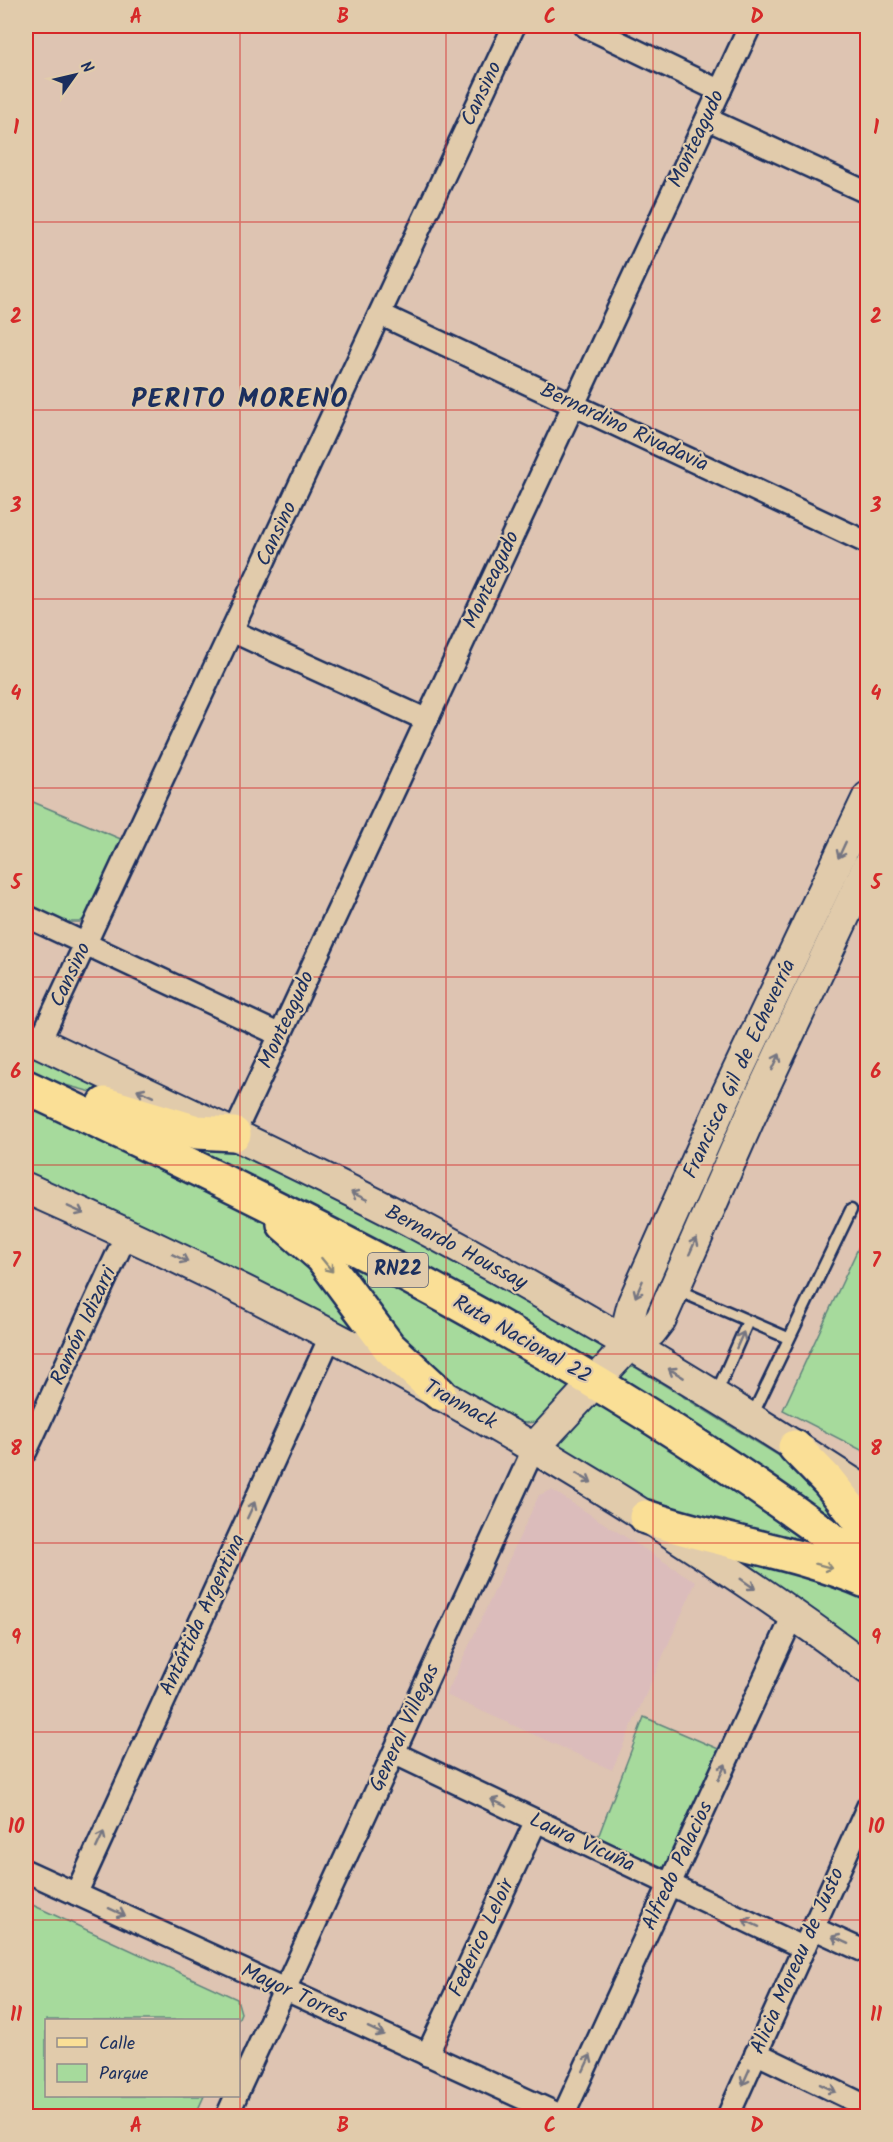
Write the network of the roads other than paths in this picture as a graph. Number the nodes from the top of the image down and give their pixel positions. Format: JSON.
{"nodes":[{"id":1,"x":514,"y":26,"type":"edge"},
{"id":2,"x":585,"y":26,"type":"edge"},
{"id":3,"x":750,"y":26,"type":"edge"},
{"id":4,"x":720,"y":91,"type":"junction"},
{"id":5,"x":707,"y":119,"type":"junction"},
{"id":6,"x":867,"y":193,"type":"edge"},
{"id":7,"x":380,"y":314,"type":"junction"},
{"id":8,"x":574,"y":405,"type":"junction"},
{"id":9,"x":867,"y":543,"type":"edge"},
{"id":10,"x":232,"y":631,"type":"junction"},
{"id":11,"x":427,"y":720,"type":"junction"},
{"id":12,"x":867,"y":798,"type":"edge"},
{"id":13,"x":867,"y":866,"type":"edge"},
{"id":14,"x":26,"y":916,"type":"edge"},
{"id":15,"x":85,"y":944,"type":"junction"},
{"id":16,"x":280,"y":1035,"type":"junction"},
{"id":17,"x":32,"y":1040,"type":"edge"},
{"id":18,"x":35,"y":1091,"type":"edge"},
{"id":19,"x":723,"y":1102,"type":"junction"},
{"id":20,"x":751,"y":1115,"type":"junction"},
{"id":21,"x":234,"y":1134,"type":"junction"},
{"id":22,"x":197,"y":1168,"type":"junction"},
{"id":23,"x":26,"y":1188,"type":"edge"},
{"id":24,"x":851,"y":1210,"type":"dead end"},
{"id":25,"x":127,"y":1233,"type":"junction"},
{"id":26,"x":675,"y":1289,"type":"junction"},
{"id":27,"x":748,"y":1321,"type":"junction"},
{"id":28,"x":331,"y":1335,"type":"junction"},
{"id":29,"x":788,"y":1338,"type":"junction"},
{"id":30,"x":629,"y":1345,"type":"junction"},
{"id":31,"x":594,"y":1381,"type":"junction"},
{"id":32,"x":439,"y":1393,"type":"junction"},
{"id":33,"x":714,"y":1397,"type":"junction"},
{"id":34,"x":751,"y":1419,"type":"junction"},
{"id":35,"x":795,"y":1447,"type":"junction"},
{"id":36,"x":534,"y":1448,"type":"junction"},
{"id":37,"x":26,"y":1451,"type":"edge"},
{"id":38,"x":867,"y":1493,"type":"edge"},
{"id":39,"x":646,"y":1516,"type":"junction"},
{"id":40,"x":867,"y":1530,"type":"edge"},
{"id":41,"x":867,"y":1566,"type":"edge"},
{"id":42,"x":867,"y":1582,"type":"edge"},
{"id":43,"x":793,"y":1616,"type":"junction"},
{"id":44,"x":867,"y":1670,"type":"edge"},
{"id":45,"x":394,"y":1753,"type":"junction"},
{"id":46,"x":867,"y":1806,"type":"edge"},
{"id":47,"x":536,"y":1821,"type":"junction"},
{"id":48,"x":26,"y":1870,"type":"edge"},
{"id":49,"x":670,"y":1884,"type":"junction"},
{"id":50,"x":76,"y":1894,"type":"junction"},
{"id":51,"x":813,"y":1928,"type":"junction"},
{"id":52,"x":804,"y":1948,"type":"junction"},
{"id":53,"x":867,"y":1953,"type":"edge"},
{"id":54,"x":285,"y":1989,"type":"junction"},
{"id":55,"x":756,"y":2053,"type":"junction"},
{"id":56,"x":427,"y":2055,"type":"junction"},
{"id":57,"x":240,"y":2087,"type":"edge"},
{"id":58,"x":236,"y":2097,"type":"edge"},
{"id":59,"x":867,"y":2107,"type":"edge"},
{"id":60,"x":227,"y":2116,"type":"edge"},
{"id":61,"x":562,"y":2116,"type":"edge"},
{"id":62,"x":728,"y":2116,"type":"edge"}],
"edges":[{"from":1,"to":7,"type":"street","name":"Cansino"},
{"from":2,"to":4,"type":"street"},
{"from":3,"to":4,"type":"street","name":"Monteagudo"},
{"from":4,"to":5,"type":"street","name":"Monteagudo"},
{"from":5,"to":6,"type":"street"},
{"from":5,"to":8,"type":"street","name":"Monteagudo"},
{"from":7,"to":8,"type":"street","name":"Bernardino Rivadavia"},
{"from":7,"to":10,"type":"street","name":"Cansino"},
{"from":8,"to":9,"type":"street","name":"Bernardino Rivadavia"},
{"from":8,"to":11,"type":"street","name":"Monteagudo"},
{"from":10,"to":11,"type":"street"},
{"from":10,"to":15,"type":"street","name":"Cansino"},
{"from":11,"to":16,"type":"street","name":"Monteagudo"},
{"from":12,"to":19,"type":"street","name":"Francisca Gil de Echeverría","one_way":true},
{"from":20,"to":13,"type":"street","name":"Francisca Gil de Echeverría","one_way":true},
{"from":14,"to":15,"type":"street"},
{"from":15,"to":16,"type":"street"},
{"from":15,"to":17,"type":"street","name":"Cansino"},
{"from":16,"to":21,"type":"street","name":"Monteagudo"},
{"from":21,"to":17,"type":"street","name":"Bernardo Houssay","one_way":true},
{"from":18,"to":21,"type":"main road"},
{"from":18,"to":22,"type":"main road","name":"Ruta Nacional 22","number":"RN22"},
{"from":19,"to":20,"type":"street"},
{"from":19,"to":30,"type":"street","name":"Francisca Gil de Echeverría","one_way":true},
{"from":26,"to":20,"type":"street","name":"Francisca Gil de Echeverría","one_way":true},
{"from":30,"to":21,"type":"street","name":"Bernardo Houssay","one_way":true},
{"from":22,"to":31,"type":"main road","name":"Ruta Nacional 22","number":"RN22"},
{"from":22,"to":32,"type":"main road","one_way":true},
{"from":23,"to":25,"type":"street","name":"Trannack","one_way":true},
{"from":24,"to":29,"type":"lane"},
{"from":25,"to":28,"type":"street","name":"Trannack","one_way":true},
{"from":25,"to":37,"type":"street","name":"Ramón Idizarri"},
{"from":26,"to":27,"type":"lane"},
{"from":26,"to":30,"type":"street","name":"Francisca Gil de Echeverría"},
{"from":27,"to":29,"type":"lane"},
{"from":33,"to":27,"type":"lane","one_way":true},
{"from":28,"to":32,"type":"street","name":"Trannack"},
{"from":50,"to":28,"type":"street","name":"Antártida Argentina","one_way":true},
{"from":29,"to":34,"type":"lane"},
{"from":30,"to":31,"type":"street","name":"Francisca Gil de Echeverría"},
{"from":33,"to":30,"type":"street","name":"Bernardo Houssay","one_way":true},
{"from":31,"to":36,"type":"street","name":"General Villegas"},
{"from":31,"to":41,"type":"main road","name":"Ruta Nacional 22","number":"RN22"},
{"from":32,"to":36,"type":"street","name":"Trannack"},
{"from":33,"to":34,"type":"street","name":"Bernardo Houssay"},
{"from":34,"to":35,"type":"street","name":"Bernardo Houssay"},
{"from":35,"to":38,"type":"street","name":"Bernardo Houssay"},
{"from":35,"to":40,"type":"main road"},
{"from":36,"to":39,"type":"street","name":"Trannack","one_way":true},
{"from":36,"to":45,"type":"street","name":"General Villegas"},
{"from":39,"to":42,"type":"main road","one_way":true},
{"from":39,"to":43,"type":"street","name":"Trannack","one_way":true},
{"from":43,"to":44,"type":"street","name":"Trannack"},
{"from":49,"to":43,"type":"street","name":"Alfredo Palacios","one_way":true},
{"from":47,"to":45,"type":"street","name":"Laura Vicuña","one_way":true},
{"from":45,"to":54,"type":"street","name":"General Villegas"},
{"from":46,"to":51,"type":"street","name":"Alicia Moreau de Justo"},
{"from":47,"to":49,"type":"street","name":"Laura Vicuña"},
{"from":47,"to":56,"type":"street","name":"Federico Leloir"},
{"from":48,"to":50,"type":"street","name":"Mayor Torres"},
{"from":52,"to":49,"type":"street","name":"Laura Vicuña","one_way":true},
{"from":61,"to":49,"type":"street","name":"Alfredo Palacios","one_way":true},
{"from":50,"to":54,"type":"street","name":"Mayor Torres","one_way":true},
{"from":51,"to":52,"type":"street","name":"Alicia Moreau de Justo"},
{"from":53,"to":51,"type":"street","one_way":true},
{"from":52,"to":55,"type":"street","name":"Alicia Moreau de Justo"},
{"from":54,"to":56,"type":"street","name":"Mayor Torres","one_way":true},
{"from":54,"to":57,"type":"street","name":"General Villegas"},
{"from":55,"to":59,"type":"street","one_way":true},
{"from":55,"to":62,"type":"street","name":"Alicia Moreau de Justo","one_way":true},
{"from":56,"to":61,"type":"street","name":"Mayor Torres"},
{"from":58,"to":60,"type":"street"}]}
